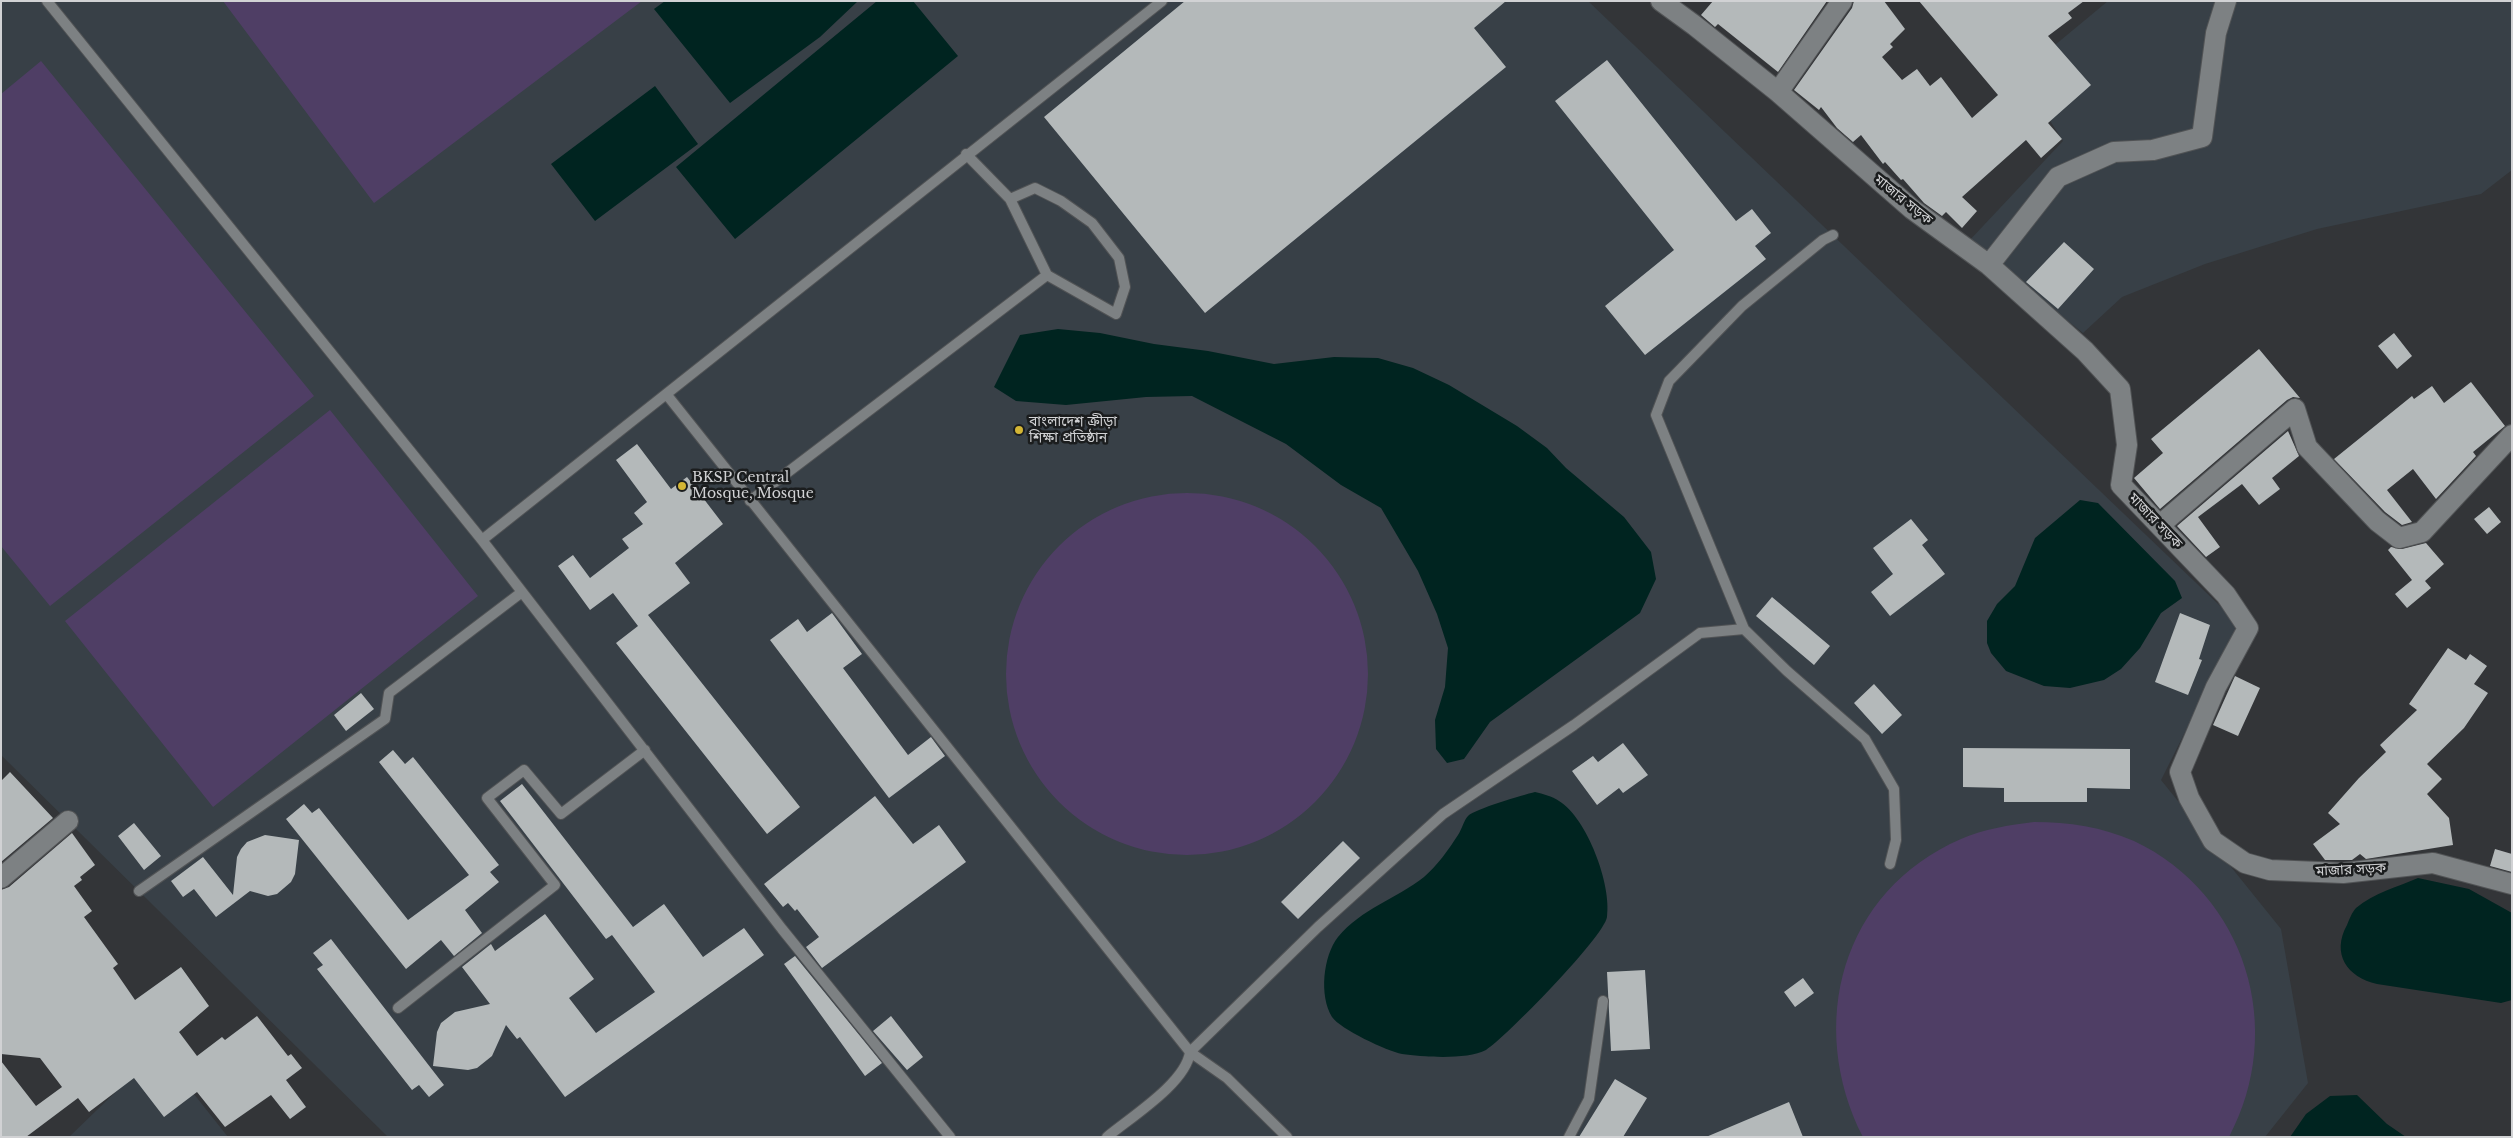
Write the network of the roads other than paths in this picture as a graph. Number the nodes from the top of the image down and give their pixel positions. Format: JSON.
{"nodes":[{"id":1,"x":47,"y":1,"type":"edge"},
{"id":2,"x":1162,"y":1,"type":"edge"},
{"id":3,"x":1661,"y":1,"type":"edge"},
{"id":4,"x":1842,"y":1,"type":"edge"},
{"id":5,"x":2226,"y":1,"type":"edge"},
{"id":6,"x":1778,"y":92,"type":"junction"},
{"id":7,"x":966,"y":154,"type":"junction"},
{"id":8,"x":1010,"y":199,"type":"junction"},
{"id":9,"x":1833,"y":235,"type":"dead end"},
{"id":10,"x":1989,"y":265,"type":"junction"},
{"id":11,"x":1047,"y":275,"type":"junction"},
{"id":12,"x":667,"y":396,"type":"junction"},
{"id":13,"x":2512,"y":435,"type":"edge"},
{"id":14,"x":750,"y":501,"type":"junction"},
{"id":15,"x":2160,"y":525,"type":"junction"},
{"id":16,"x":482,"y":540,"type":"junction"},
{"id":17,"x":522,"y":592,"type":"junction"},
{"id":18,"x":1744,"y":629,"type":"junction"},
{"id":19,"x":644,"y":750,"type":"junction"},
{"id":20,"x":68,"y":821,"type":"dead end"},
{"id":21,"x":1890,"y":864,"type":"dead end"},
{"id":22,"x":1,"y":878,"type":"edge"},
{"id":23,"x":2512,"y":884,"type":"edge"},
{"id":24,"x":139,"y":891,"type":"dead end"},
{"id":25,"x":1603,"y":1001,"type":"dead end"},
{"id":26,"x":398,"y":1008,"type":"dead end"},
{"id":27,"x":1190,"y":1052,"type":"junction"},
{"id":28,"x":950,"y":1137,"type":"edge"},
{"id":29,"x":1108,"y":1137,"type":"edge"},
{"id":30,"x":1287,"y":1137,"type":"edge"},
{"id":31,"x":1569,"y":1137,"type":"edge"}],
"edges":[{"from":1,"to":16,"type":"lane"},
{"from":2,"to":7,"type":"lane"},
{"from":3,"to":6,"type":"street","name":"মাজার সড়ক"},
{"from":4,"to":6,"type":"street"},
{"from":5,"to":10,"type":"street"},
{"from":6,"to":10,"type":"street","name":"মাজার সড়ক"},
{"from":7,"to":8,"type":"lane"},
{"from":7,"to":12,"type":"lane"},
{"from":8,"to":11,"type":"lane"},
{"from":8,"to":11,"type":"lane"},
{"from":9,"to":18,"type":"lane"},
{"from":10,"to":15,"type":"street","name":"মাজার সড়ক"},
{"from":11,"to":14,"type":"lane"},
{"from":12,"to":14,"type":"lane"},
{"from":12,"to":16,"type":"lane"},
{"from":13,"to":15,"type":"street"},
{"from":14,"to":27,"type":"lane"},
{"from":15,"to":23,"type":"street","name":"মাজার সড়ক"},
{"from":16,"to":17,"type":"lane"},
{"from":17,"to":19,"type":"lane"},
{"from":17,"to":24,"type":"lane"},
{"from":18,"to":21,"type":"lane"},
{"from":18,"to":27,"type":"lane"},
{"from":19,"to":26,"type":"lane"},
{"from":19,"to":28,"type":"lane"},
{"from":20,"to":22,"type":"street"},
{"from":25,"to":31,"type":"lane"},
{"from":27,"to":29,"type":"lane"},
{"from":27,"to":30,"type":"lane"}]}
